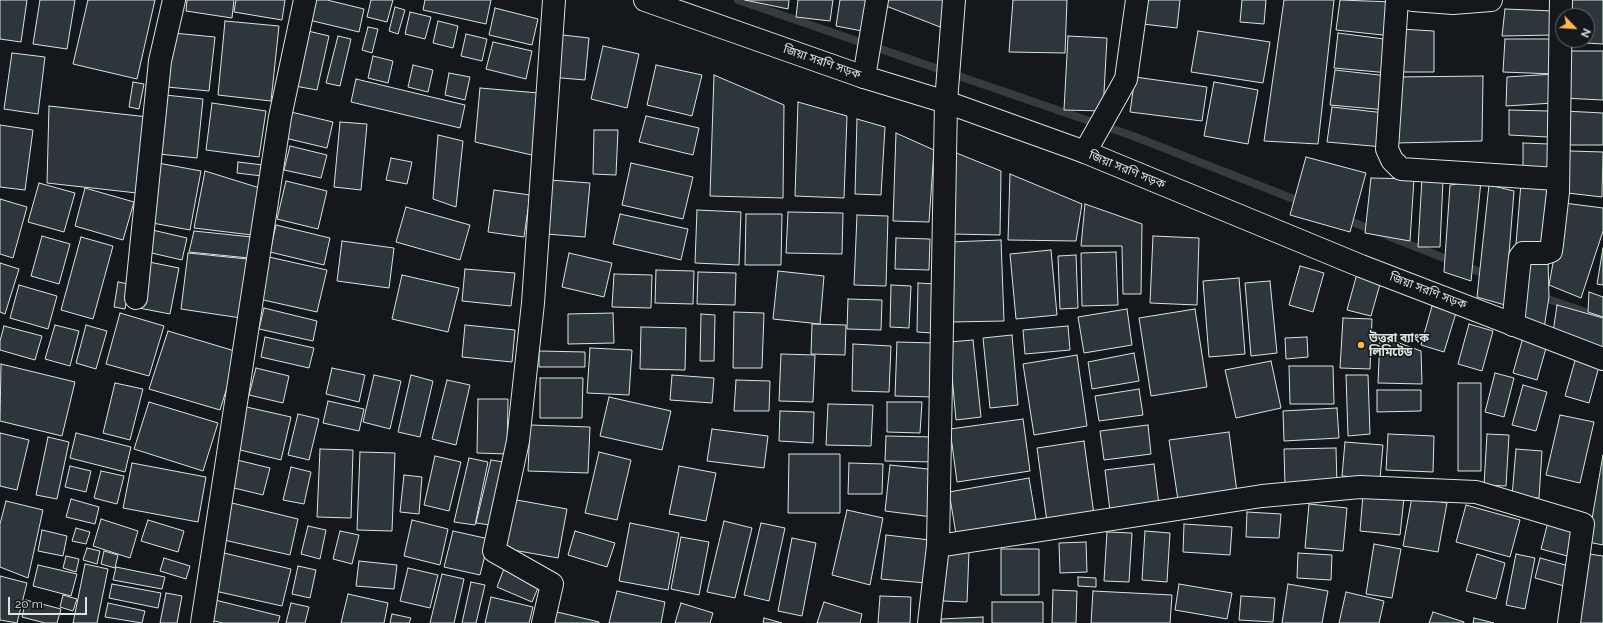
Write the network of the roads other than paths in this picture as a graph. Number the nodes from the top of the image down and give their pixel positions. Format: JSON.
{"nodes":[{"id":1,"x":174,"y":0,"type":"edge"},
{"id":2,"x":305,"y":0,"type":"edge"},
{"id":3,"x":554,"y":0,"type":"edge"},
{"id":4,"x":644,"y":0,"type":"edge"},
{"id":5,"x":877,"y":0,"type":"edge"},
{"id":6,"x":954,"y":0,"type":"edge"},
{"id":7,"x":1138,"y":0,"type":"edge"},
{"id":8,"x":1397,"y":0,"type":"edge"},
{"id":9,"x":1413,"y":0,"type":"edge"},
{"id":10,"x":1491,"y":0,"type":"edge"},
{"id":11,"x":1561,"y":0,"type":"edge"},
{"id":12,"x":864,"y":77,"type":"junction"},
{"id":13,"x":946,"y":102,"type":"junction"},
{"id":14,"x":1084,"y":152,"type":"junction"},
{"id":15,"x":1558,"y":179,"type":"junction"},
{"id":16,"x":136,"y":298,"type":"dead end"},
{"id":17,"x":1513,"y":325,"type":"junction"},
{"id":18,"x":1603,"y":359,"type":"edge"},
{"id":19,"x":938,"y":546,"type":"junction"},
{"id":20,"x":202,"y":623,"type":"edge"},
{"id":21,"x":543,"y":623,"type":"edge"},
{"id":22,"x":929,"y":623,"type":"edge"},
{"id":23,"x":1569,"y":623,"type":"edge"}],
"edges":[{"from":1,"to":16,"type":"street"},
{"from":2,"to":20,"type":"street"},
{"from":3,"to":21,"type":"street"},
{"from":4,"to":12,"type":"street","name":"জিয়া সরণি সড়ক"},
{"from":5,"to":12,"type":"street"},
{"from":6,"to":13,"type":"street"},
{"from":7,"to":14,"type":"street"},
{"from":8,"to":15,"type":"street"},
{"from":9,"to":10,"type":"street"},
{"from":11,"to":15,"type":"street"},
{"from":12,"to":13,"type":"street","name":"জিয়া সরণি সড়ক"},
{"from":13,"to":14,"type":"street","name":"জিয়া সরণি সড়ক"},
{"from":13,"to":19,"type":"street"},
{"from":14,"to":17,"type":"street","name":"জিয়া সরণি সড়ক"},
{"from":15,"to":17,"type":"street"},
{"from":17,"to":18,"type":"street","name":"জিয়া সরণি সড়ক"},
{"from":19,"to":22,"type":"street"},
{"from":19,"to":23,"type":"street"}]}
